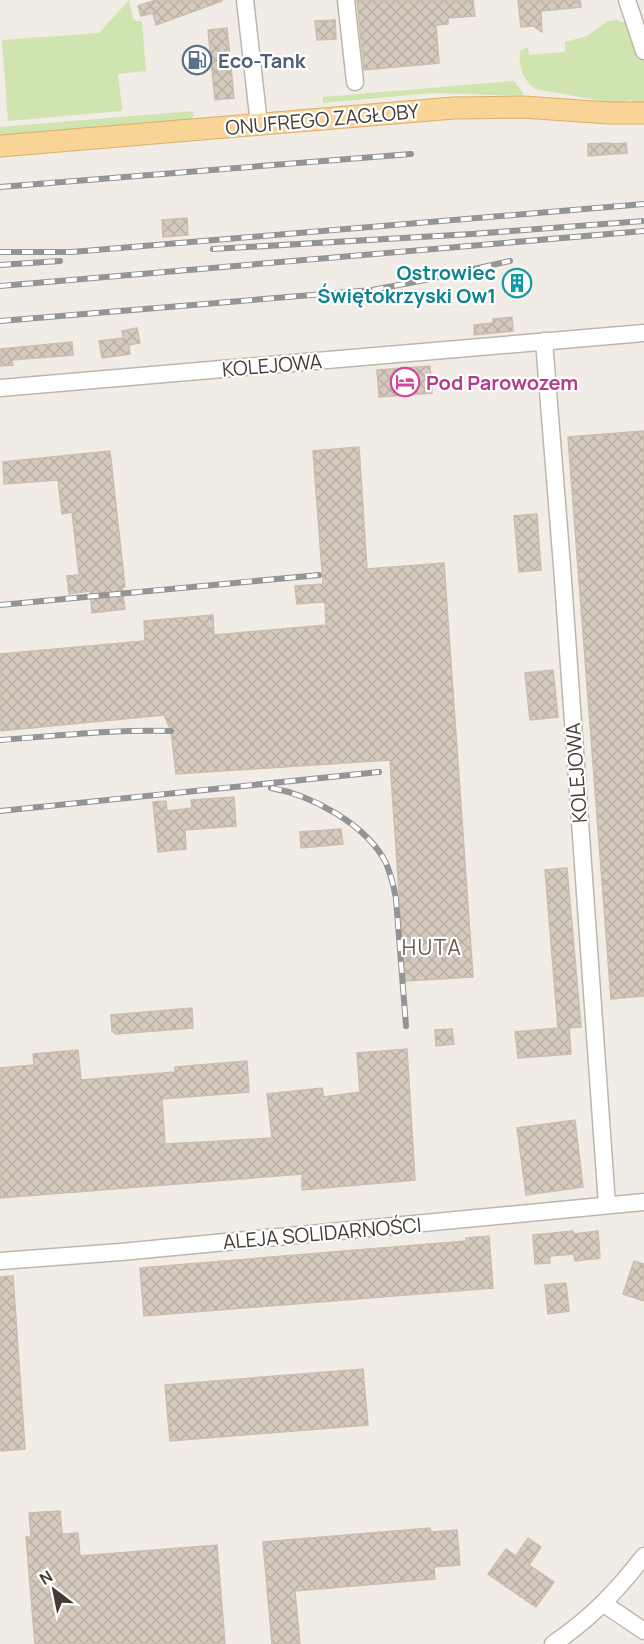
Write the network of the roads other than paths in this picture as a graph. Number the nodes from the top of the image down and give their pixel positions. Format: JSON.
{"nodes":[{"id":1,"x":245,"y":0,"type":"edge"},
{"id":2,"x":346,"y":0,"type":"edge"},
{"id":3,"x":627,"y":0,"type":"edge"},
{"id":4,"x":644,"y":51,"type":"edge"},
{"id":5,"x":355,"y":82,"type":"dead end"},
{"id":6,"x":640,"y":111,"type":"edge"},
{"id":7,"x":259,"y":124,"type":"junction"},
{"id":8,"x":0,"y":146,"type":"edge"},
{"id":9,"x":644,"y":333,"type":"edge"},
{"id":10,"x":544,"y":341,"type":"junction"},
{"id":11,"x":0,"y":388,"type":"edge"},
{"id":12,"x":644,"y":1202,"type":"edge"},
{"id":13,"x":607,"y":1205,"type":"junction"},
{"id":14,"x":0,"y":1261,"type":"edge"},
{"id":15,"x":644,"y":1556,"type":"edge"},
{"id":16,"x":604,"y":1604,"type":"junction"},
{"id":17,"x":644,"y":1631,"type":"edge"},
{"id":18,"x":553,"y":1644,"type":"edge"}],
"edges":[{"from":1,"to":7,"type":"street"},
{"from":2,"to":5,"type":"street"},
{"from":3,"to":4,"type":"street"},
{"from":6,"to":7,"type":"main road","name":"ONUFREGO ZAGŁOBY"},
{"from":7,"to":8,"type":"main road","name":"ONUFREGO ZAGŁOBY"},
{"from":9,"to":10,"type":"street","name":"KOLEJOWA"},
{"from":10,"to":11,"type":"street","name":"KOLEJOWA"},
{"from":10,"to":13,"type":"street","name":"KOLEJOWA"},
{"from":12,"to":13,"type":"street","name":"ALEJA SOLIDARNOŚCI"},
{"from":13,"to":14,"type":"street","name":"ALEJA SOLIDARNOŚCI"},
{"from":15,"to":16,"type":"street"},
{"from":16,"to":17,"type":"street"},
{"from":16,"to":18,"type":"street"}]}
